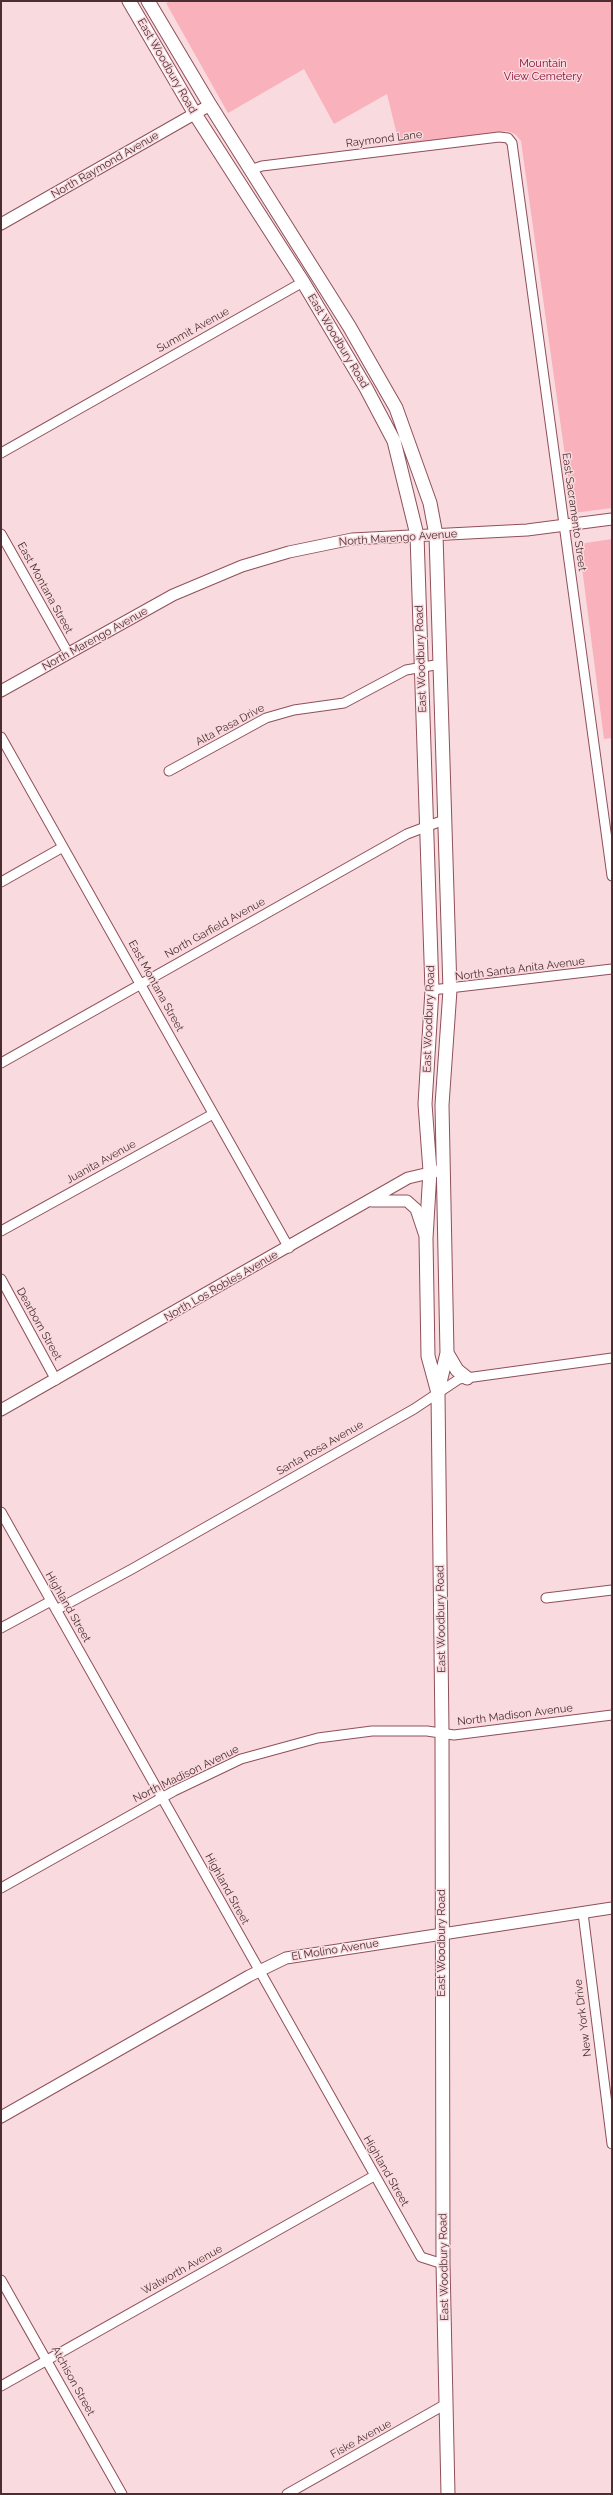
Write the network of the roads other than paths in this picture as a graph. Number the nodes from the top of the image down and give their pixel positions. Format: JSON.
{"nodes":[{"id":1,"x":128,"y":1,"type":"edge"},
{"id":2,"x":148,"y":1,"type":"edge"},
{"id":3,"x":210,"y":105,"type":"junction"},
{"id":4,"x":195,"y":114,"type":"junction"},
{"id":5,"x":514,"y":150,"type":"joint"},
{"id":6,"x":250,"y":170,"type":"junction"},
{"id":7,"x":1,"y":224,"type":"edge"},
{"id":8,"x":303,"y":282,"type":"junction"},
{"id":9,"x":1,"y":453,"type":"edge"},
{"id":10,"x":612,"y":519,"type":"edge"},
{"id":11,"x":563,"y":525,"type":"junction"},
{"id":12,"x":1,"y":534,"type":"edge"},
{"id":13,"x":417,"y":535,"type":"junction"},
{"id":14,"x":436,"y":535,"type":"junction"},
{"id":15,"x":68,"y":653,"type":"junction"},
{"id":16,"x":441,"y":664,"type":"junction"},
{"id":17,"x":422,"y":668,"type":"junction"},
{"id":18,"x":1,"y":691,"type":"edge"},
{"id":19,"x":1,"y":737,"type":"edge"},
{"id":20,"x":169,"y":771,"type":"dead end"},
{"id":21,"x":444,"y":820,"type":"junction"},
{"id":22,"x":427,"y":826,"type":"junction"},
{"id":23,"x":63,"y":847,"type":"junction"},
{"id":24,"x":612,"y":876,"type":"edge"},
{"id":25,"x":1,"y":882,"type":"edge"},
{"id":26,"x":612,"y":969,"type":"edge"},
{"id":27,"x":141,"y":984,"type":"junction"},
{"id":28,"x":432,"y":990,"type":"junction"},
{"id":29,"x":450,"y":990,"type":"junction"},
{"id":30,"x":1,"y":1063,"type":"edge"},
{"id":31,"x":426,"y":1067,"type":"junction"},
{"id":32,"x":443,"y":1067,"type":"junction"},
{"id":33,"x":213,"y":1114,"type":"junction"},
{"id":34,"x":430,"y":1171,"type":"junction"},
{"id":35,"x":444,"y":1171,"type":"junction"},
{"id":36,"x":371,"y":1201,"type":"junction"},
{"id":37,"x":1,"y":1231,"type":"edge"},
{"id":38,"x":426,"y":1238,"type":"junction"},
{"id":39,"x":288,"y":1248,"type":"junction"},
{"id":40,"x":1,"y":1279,"type":"edge"},
{"id":41,"x":447,"y":1353,"type":"junction"},
{"id":42,"x":612,"y":1358,"type":"edge"},
{"id":43,"x":468,"y":1378,"type":"junction"},
{"id":44,"x":56,"y":1380,"type":"junction"},
{"id":45,"x":438,"y":1392,"type":"junction"},
{"id":46,"x":1,"y":1410,"type":"edge"},
{"id":47,"x":1,"y":1512,"type":"edge"},
{"id":48,"x":612,"y":1590,"type":"edge"},
{"id":49,"x":546,"y":1598,"type":"dead end"},
{"id":50,"x":51,"y":1601,"type":"junction"},
{"id":51,"x":56,"y":1610,"type":"junction"},
{"id":52,"x":1,"y":1628,"type":"edge"},
{"id":53,"x":612,"y":1714,"type":"edge"},
{"id":54,"x":442,"y":1733,"type":"junction"},
{"id":55,"x":162,"y":1797,"type":"junction"},
{"id":56,"x":1,"y":1888,"type":"edge"},
{"id":57,"x":612,"y":1908,"type":"edge"},
{"id":58,"x":583,"y":1913,"type":"junction"},
{"id":59,"x":442,"y":1934,"type":"junction"},
{"id":60,"x":259,"y":1970,"type":"junction"},
{"id":61,"x":1,"y":2117,"type":"edge"},
{"id":62,"x":612,"y":2144,"type":"edge"},
{"id":63,"x":374,"y":2176,"type":"junction"},
{"id":64,"x":443,"y":2264,"type":"junction"},
{"id":65,"x":1,"y":2280,"type":"edge"},
{"id":66,"x":47,"y":2360,"type":"junction"},
{"id":67,"x":1,"y":2386,"type":"edge"},
{"id":68,"x":446,"y":2404,"type":"junction"},
{"id":69,"x":122,"y":2494,"type":"edge"},
{"id":70,"x":287,"y":2494,"type":"edge"},
{"id":71,"x":448,"y":2494,"type":"edge"}],
"edges":[{"from":1,"to":4,"type":"main road","name":"East Woodbury Road"},
{"from":2,"to":3,"type":"main road","name":"East Woodbury Road"},
{"from":3,"to":4,"type":"street","name":"North Raymond Avenue"},
{"from":3,"to":6,"type":"main road","name":"East Woodbury Road"},
{"from":4,"to":7,"type":"street","name":"North Raymond Avenue"},
{"from":4,"to":8,"type":"main road","name":"East Woodbury Road"},
{"from":5,"to":6,"type":"street","name":"Raymond Lane"},
{"from":5,"to":11,"type":"street","name":"East Sacramento Street"},
{"from":6,"to":14,"type":"main road","name":"East Woodbury Road"},
{"from":8,"to":9,"type":"street","name":"Summit Avenue"},
{"from":8,"to":13,"type":"main road","name":"East Woodbury Road"},
{"from":10,"to":11,"type":"street","name":"North Marengo Avenue"},
{"from":11,"to":14,"type":"street","name":"North Marengo Avenue"},
{"from":11,"to":24,"type":"street","name":"East Sacramento Street"},
{"from":12,"to":15,"type":"street","name":"East Montana Street"},
{"from":13,"to":14,"type":"street","name":"North Marengo Avenue"},
{"from":13,"to":15,"type":"street","name":"North Marengo Avenue"},
{"from":13,"to":17,"type":"main road","name":"East Woodbury Road"},
{"from":14,"to":16,"type":"main road","name":"East Woodbury Road"},
{"from":15,"to":18,"type":"street","name":"North Marengo Avenue"},
{"from":16,"to":17,"type":"street","name":"Alta Pasa Drive"},
{"from":16,"to":21,"type":"main road","name":"East Woodbury Road"},
{"from":17,"to":20,"type":"street","name":"Alta Pasa Drive"},
{"from":17,"to":22,"type":"main road","name":"East Woodbury Road"},
{"from":19,"to":23,"type":"street","name":"East Montana Street"},
{"from":21,"to":22,"type":"street","name":"North Garfield Avenue"},
{"from":21,"to":29,"type":"main road","name":"East Woodbury Road"},
{"from":22,"to":27,"type":"street","name":"North Garfield Avenue"},
{"from":22,"to":28,"type":"main road","name":"East Woodbury Road"},
{"from":23,"to":25,"type":"street"},
{"from":23,"to":27,"type":"street","name":"East Montana Street"},
{"from":26,"to":29,"type":"street","name":"North Santa Anita Avenue"},
{"from":27,"to":30,"type":"street","name":"North Garfield Avenue"},
{"from":27,"to":33,"type":"street","name":"East Montana Street"},
{"from":28,"to":29,"type":"street","name":"North Santa Anita Avenue"},
{"from":28,"to":31,"type":"main road","name":"East Woodbury Road"},
{"from":29,"to":32,"type":"main road","name":"East Woodbury Road"},
{"from":31,"to":32,"type":"main road"},
{"from":31,"to":34,"type":"main road","name":"East Woodbury Road"},
{"from":32,"to":35,"type":"main road","name":"East Woodbury Road"},
{"from":33,"to":37,"type":"street","name":"Juanita Avenue"},
{"from":33,"to":39,"type":"street","name":"East Montana Street"},
{"from":34,"to":35,"type":"street","name":"North Los Robles Avenue"},
{"from":34,"to":36,"type":"street","name":"North Los Robles Avenue"},
{"from":34,"to":38,"type":"main road","name":"East Woodbury Road"},
{"from":35,"to":41,"type":"main road","name":"East Woodbury Road"},
{"from":36,"to":38,"type":"street"},
{"from":36,"to":39,"type":"street","name":"North Los Robles Avenue"},
{"from":38,"to":45,"type":"main road","name":"East Woodbury Road"},
{"from":39,"to":44,"type":"street","name":"North Los Robles Avenue"},
{"from":40,"to":44,"type":"street","name":"Dearborn Street"},
{"from":41,"to":43,"type":"main road"},
{"from":41,"to":45,"type":"main road","name":"East Woodbury Road"},
{"from":42,"to":43,"type":"street","name":"Santa Rosa Avenue"},
{"from":43,"to":45,"type":"street","name":"Santa Rosa Avenue"},
{"from":44,"to":46,"type":"street","name":"North Los Robles Avenue"},
{"from":45,"to":51,"type":"street","name":"Santa Rosa Avenue"},
{"from":45,"to":54,"type":"main road","name":"East Woodbury Road"},
{"from":47,"to":50,"type":"street","name":"Highland Street"},
{"from":48,"to":49,"type":"street"},
{"from":50,"to":51,"type":"street","name":"Highland Street"},
{"from":50,"to":52,"type":"street"},
{"from":51,"to":55,"type":"street","name":"Highland Street"},
{"from":53,"to":54,"type":"street","name":"North Madison Avenue"},
{"from":54,"to":55,"type":"street","name":"North Madison Avenue"},
{"from":54,"to":59,"type":"main road","name":"East Woodbury Road"},
{"from":55,"to":56,"type":"street","name":"North Madison Avenue"},
{"from":55,"to":60,"type":"street","name":"Highland Street"},
{"from":57,"to":58,"type":"street","name":"El Molino Avenue"},
{"from":58,"to":59,"type":"street","name":"El Molino Avenue"},
{"from":58,"to":62,"type":"street","name":"New York Drive"},
{"from":59,"to":60,"type":"street","name":"El Molino Avenue"},
{"from":59,"to":64,"type":"main road","name":"East Woodbury Road"},
{"from":60,"to":61,"type":"street","name":"El Molino Avenue"},
{"from":60,"to":63,"type":"street","name":"Highland Street"},
{"from":63,"to":64,"type":"street","name":"Highland Street"},
{"from":63,"to":66,"type":"street","name":"Walworth Avenue"},
{"from":64,"to":68,"type":"main road","name":"East Woodbury Road"},
{"from":65,"to":66,"type":"street","name":"Atchison Street"},
{"from":66,"to":67,"type":"street","name":"Walworth Avenue"},
{"from":66,"to":69,"type":"street","name":"Atchison Street"},
{"from":68,"to":70,"type":"street","name":"Fiske Avenue"},
{"from":68,"to":71,"type":"main road","name":"East Woodbury Road"}]}
